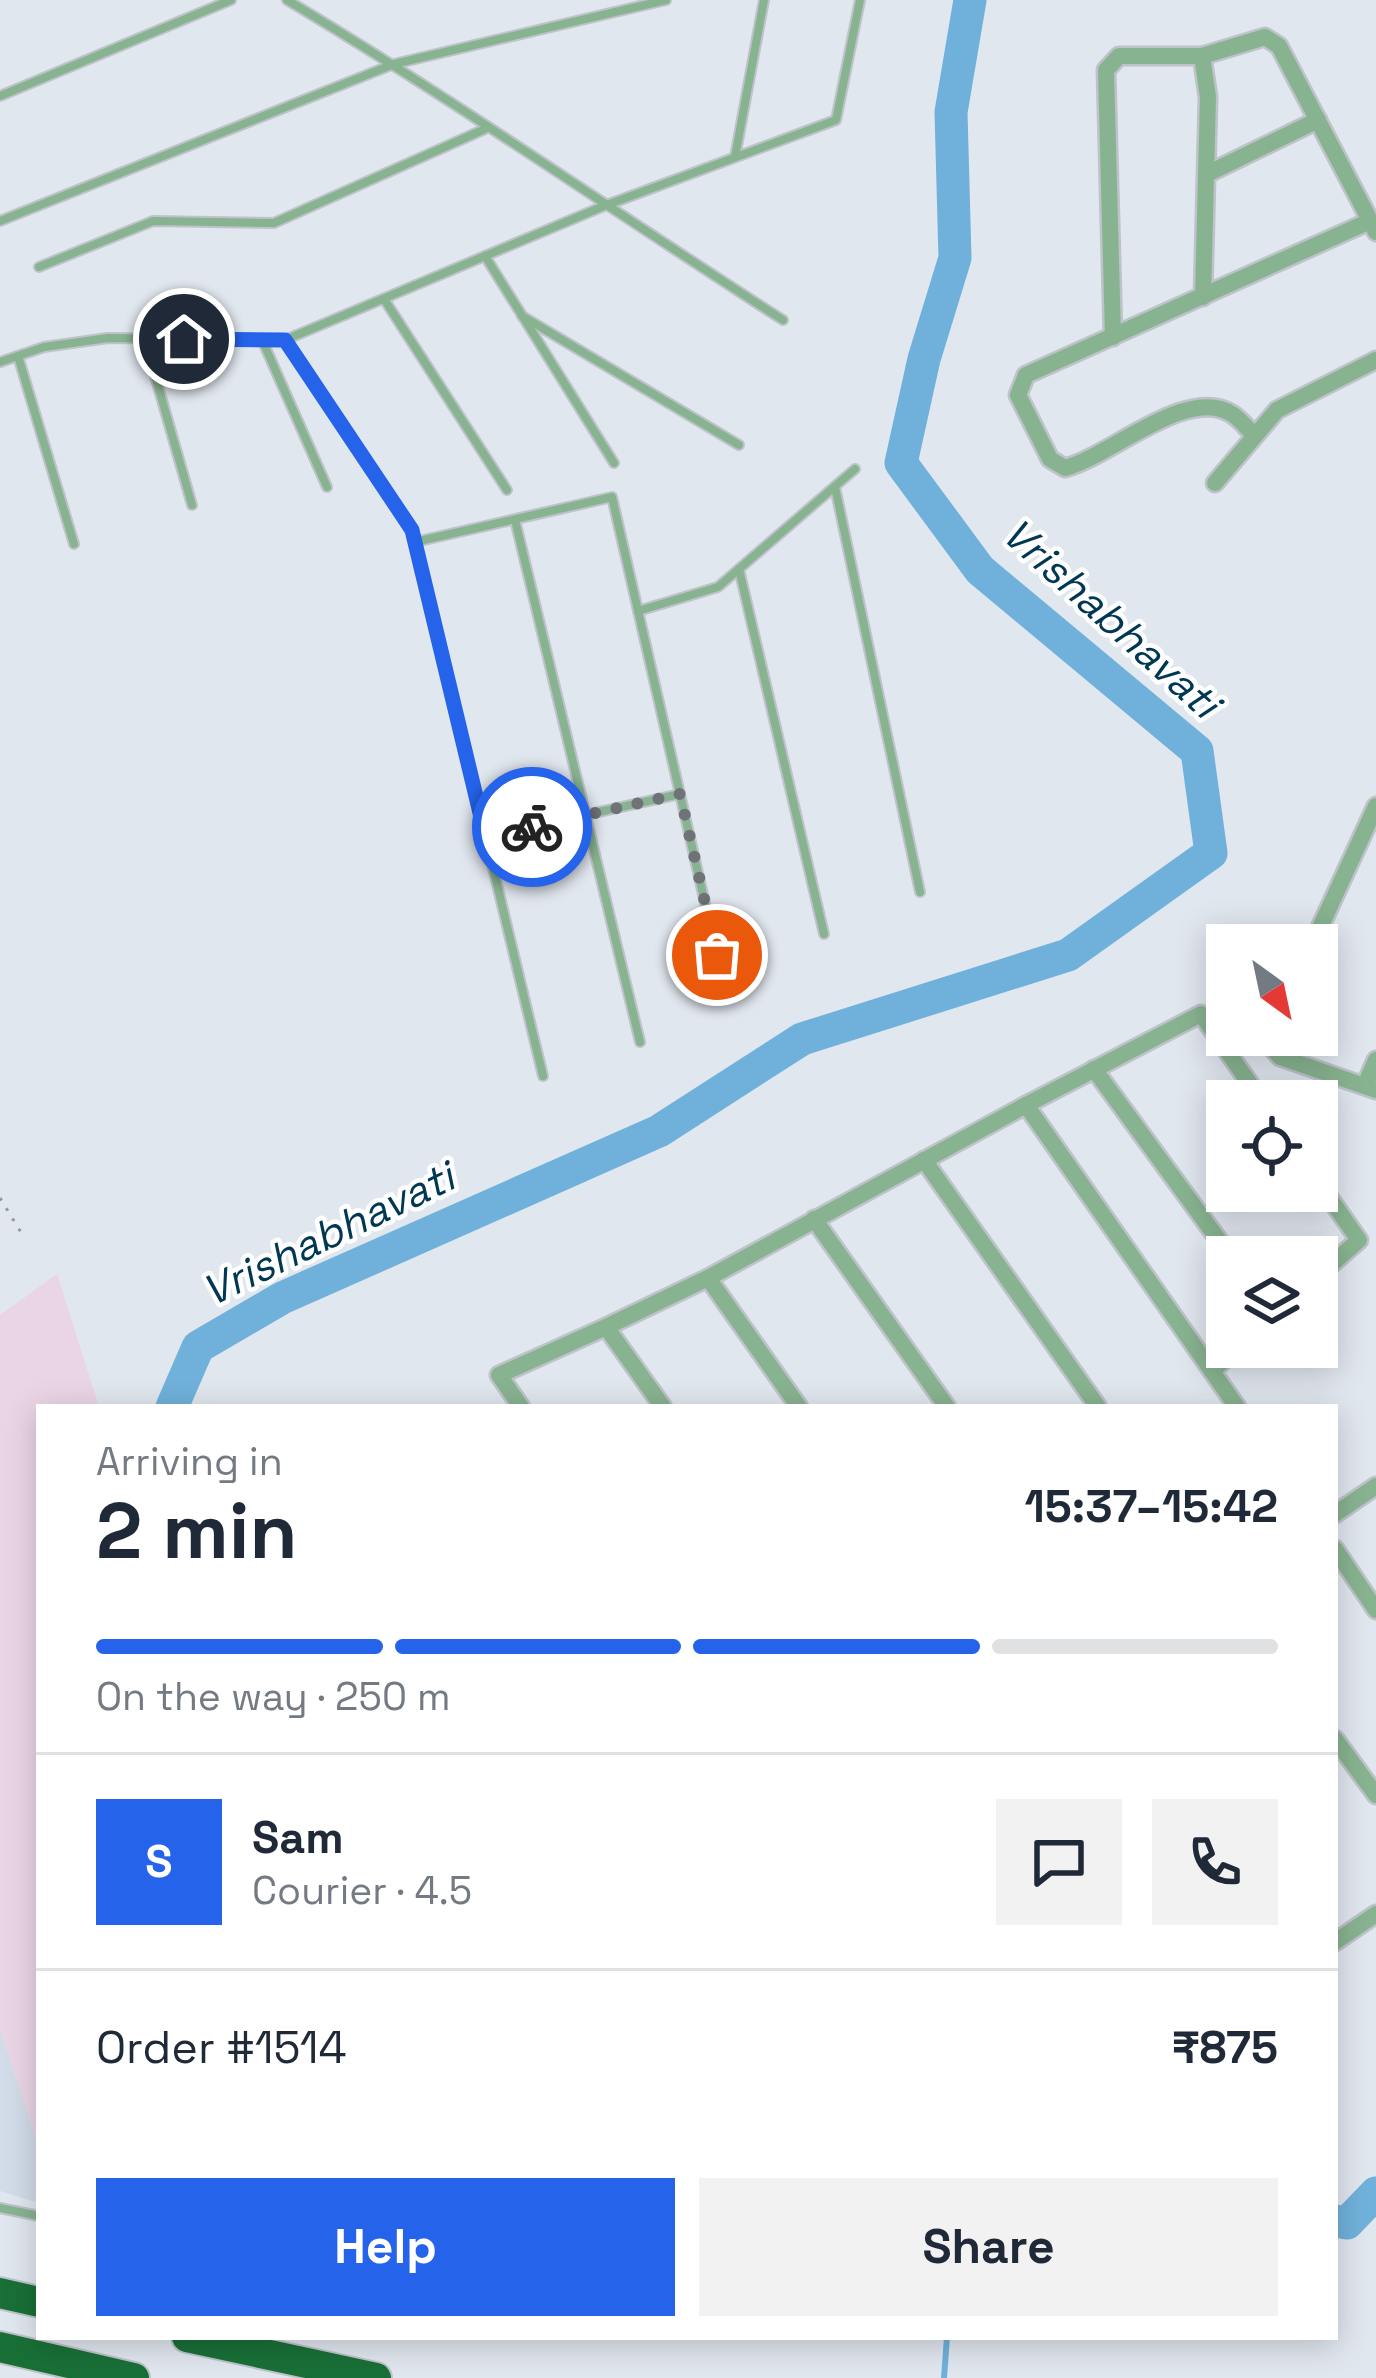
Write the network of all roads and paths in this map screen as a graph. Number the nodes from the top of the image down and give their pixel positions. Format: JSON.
{"nodes":[{"id":1,"x":231,"y":0,"type":"edge"},
{"id":2,"x":287,"y":0,"type":"edge"},
{"id":3,"x":666,"y":0,"type":"edge"},
{"id":4,"x":764,"y":0,"type":"edge"},
{"id":5,"x":860,"y":0,"type":"edge"},
{"id":6,"x":1202,"y":56,"type":"junction"},
{"id":7,"x":394,"y":64,"type":"junction"},
{"id":8,"x":0,"y":96,"type":"edge"},
{"id":9,"x":1318,"y":120,"type":"junction"},
{"id":10,"x":487,"y":128,"type":"junction"},
{"id":11,"x":735,"y":158,"type":"junction"},
{"id":12,"x":1208,"y":174,"type":"junction"},
{"id":13,"x":604,"y":206,"type":"junction"},
{"id":14,"x":0,"y":221,"type":"edge"},
{"id":15,"x":1373,"y":226,"type":"edge"},
{"id":16,"x":485,"y":256,"type":"junction"},
{"id":17,"x":40,"y":267,"type":"dead end"},
{"id":18,"x":1203,"y":297,"type":"junction"},
{"id":19,"x":384,"y":298,"type":"junction"},
{"id":20,"x":522,"y":316,"type":"junction"},
{"id":21,"x":783,"y":320,"type":"dead end"},
{"id":22,"x":143,"y":337,"type":"junction"},
{"id":23,"x":1113,"y":337,"type":"junction"},
{"id":24,"x":285,"y":340,"type":"junction"},
{"id":25,"x":263,"y":342,"type":"junction"},
{"id":26,"x":18,"y":356,"type":"junction"},
{"id":27,"x":1376,"y":360,"type":"edge"},
{"id":28,"x":0,"y":362,"type":"edge"},
{"id":29,"x":1253,"y":434,"type":"junction"},
{"id":30,"x":739,"y":446,"type":"dead end"},
{"id":31,"x":614,"y":463,"type":"dead end"},
{"id":32,"x":856,"y":469,"type":"dead end"},
{"id":33,"x":1215,"y":483,"type":"dead end"},
{"id":34,"x":327,"y":487,"type":"dead end"},
{"id":35,"x":835,"y":487,"type":"junction"},
{"id":36,"x":507,"y":490,"type":"dead end"},
{"id":37,"x":192,"y":505,"type":"dead end"},
{"id":38,"x":514,"y":520,"type":"junction"},
{"id":39,"x":416,"y":542,"type":"junction"},
{"id":40,"x":74,"y":544,"type":"dead end"},
{"id":41,"x":739,"y":569,"type":"junction"},
{"id":42,"x":638,"y":611,"type":"junction"},
{"id":43,"x":680,"y":794,"type":"junction"},
{"id":44,"x":1376,"y":806,"type":"edge"},
{"id":45,"x":586,"y":815,"type":"junction"},
{"id":46,"x":486,"y":838,"type":"junction"},
{"id":47,"x":920,"y":892,"type":"dead end"},
{"id":48,"x":1322,"y":924,"type":"edge"},
{"id":49,"x":824,"y":934,"type":"dead end"},
{"id":50,"x":726,"y":995,"type":"dead end"},
{"id":51,"x":640,"y":1042,"type":"dead end"},
{"id":52,"x":1278,"y":1056,"type":"edge"},
{"id":53,"x":1376,"y":1060,"type":"edge"},
{"id":54,"x":1094,"y":1069,"type":"junction"},
{"id":55,"x":543,"y":1076,"type":"dead end"},
{"id":56,"x":1247,"y":1080,"type":"edge"},
{"id":57,"x":1370,"y":1088,"type":"edge"},
{"id":58,"x":1026,"y":1105,"type":"junction"},
{"id":59,"x":923,"y":1160,"type":"junction"},
{"id":60,"x":0,"y":1198,"type":"edge"},
{"id":61,"x":1338,"y":1210,"type":"edge"},
{"id":62,"x":814,"y":1220,"type":"junction"},
{"id":63,"x":22,"y":1234,"type":"dead end"},
{"id":64,"x":1216,"y":1236,"type":"edge"},
{"id":65,"x":1338,"y":1258,"type":"edge"},
{"id":66,"x":707,"y":1278,"type":"junction"},
{"id":67,"x":606,"y":1327,"type":"junction"},
{"id":68,"x":1215,"y":1368,"type":"edge"},
{"id":69,"x":1212,"y":1371,"type":"junction"},
{"id":70,"x":519,"y":1404,"type":"edge"},
{"id":71,"x":661,"y":1404,"type":"edge"},
{"id":72,"x":797,"y":1404,"type":"edge"},
{"id":73,"x":944,"y":1404,"type":"edge"},
{"id":74,"x":1096,"y":1404,"type":"edge"},
{"id":75,"x":1235,"y":1404,"type":"edge"},
{"id":76,"x":1376,"y":1486,"type":"edge"},
{"id":77,"x":1338,"y":1512,"type":"edge"},
{"id":78,"x":1338,"y":1553,"type":"edge"},
{"id":79,"x":1376,"y":1610,"type":"edge"},
{"id":80,"x":1338,"y":1742,"type":"edge"},
{"id":81,"x":1376,"y":1795,"type":"edge"},
{"id":82,"x":1376,"y":1914,"type":"edge"},
{"id":83,"x":1338,"y":1940,"type":"edge"},
{"id":84,"x":0,"y":2207,"type":"edge"},
{"id":85,"x":36,"y":2215,"type":"edge"},
{"id":86,"x":0,"y":2293,"type":"edge"},
{"id":87,"x":36,"y":2301,"type":"edge"},
{"id":88,"x":201,"y":2340,"type":"edge"},
{"id":89,"x":0,"y":2347,"type":"edge"},
{"id":90,"x":134,"y":2378,"type":"edge"},
{"id":91,"x":376,"y":2378,"type":"edge"}],
"edges":[{"from":1,"to":8,"type":"lane"},
{"from":2,"to":7,"type":"lane"},
{"from":3,"to":7,"type":"lane"},
{"from":4,"to":11,"type":"lane"},
{"from":5,"to":11,"type":"lane"},
{"from":6,"to":9,"type":"street"},
{"from":6,"to":12,"type":"street"},
{"from":6,"to":23,"type":"street"},
{"from":7,"to":10,"type":"lane"},
{"from":7,"to":14,"type":"lane"},
{"from":9,"to":12,"type":"street"},
{"from":9,"to":15,"type":"street"},
{"from":10,"to":13,"type":"lane"},
{"from":10,"to":17,"type":"lane"},
{"from":11,"to":13,"type":"lane"},
{"from":12,"to":18,"type":"street"},
{"from":13,"to":16,"type":"lane"},
{"from":13,"to":21,"type":"lane"},
{"from":15,"to":18,"type":"street"},
{"from":16,"to":19,"type":"lane"},
{"from":16,"to":20,"type":"lane"},
{"from":18,"to":23,"type":"street"},
{"from":19,"to":24,"type":"lane"},
{"from":19,"to":36,"type":"lane"},
{"from":20,"to":30,"type":"lane"},
{"from":20,"to":31,"type":"lane"},
{"from":22,"to":25,"type":"lane"},
{"from":22,"to":26,"type":"lane"},
{"from":22,"to":37,"type":"lane"},
{"from":23,"to":29,"type":"street"},
{"from":24,"to":25,"type":"lane"},
{"from":24,"to":39,"type":"lane"},
{"from":25,"to":34,"type":"lane"},
{"from":26,"to":28,"type":"lane"},
{"from":26,"to":40,"type":"lane"},
{"from":27,"to":29,"type":"street"},
{"from":29,"to":33,"type":"street"},
{"from":32,"to":35,"type":"lane"},
{"from":35,"to":41,"type":"lane"},
{"from":35,"to":47,"type":"lane"},
{"from":38,"to":39,"type":"lane"},
{"from":38,"to":42,"type":"lane"},
{"from":38,"to":45,"type":"lane"},
{"from":39,"to":46,"type":"lane"},
{"from":41,"to":42,"type":"lane"},
{"from":41,"to":49,"type":"lane"},
{"from":42,"to":43,"type":"lane"},
{"from":43,"to":45,"type":"lane"},
{"from":43,"to":50,"type":"lane"},
{"from":44,"to":48,"type":"street"},
{"from":45,"to":46,"type":"lane"},
{"from":45,"to":51,"type":"lane"},
{"from":46,"to":55,"type":"lane"},
{"from":52,"to":57,"type":"street"},
{"from":53,"to":57,"type":"street"},
{"from":54,"to":56,"type":"street"},
{"from":54,"to":58,"type":"street"},
{"from":54,"to":64,"type":"street"},
{"from":58,"to":59,"type":"street"},
{"from":58,"to":69,"type":"street"},
{"from":59,"to":62,"type":"street"},
{"from":59,"to":74,"type":"street"},
{"from":60,"to":63,"type":"path"},
{"from":61,"to":65,"type":"street"},
{"from":62,"to":66,"type":"street"},
{"from":62,"to":73,"type":"street"},
{"from":66,"to":67,"type":"street"},
{"from":66,"to":72,"type":"street"},
{"from":67,"to":70,"type":"street"},
{"from":67,"to":71,"type":"street"},
{"from":68,"to":69,"type":"street"},
{"from":69,"to":75,"type":"street"},
{"from":76,"to":77,"type":"street"},
{"from":78,"to":79,"type":"street"},
{"from":80,"to":81,"type":"street"},
{"from":82,"to":83,"type":"street"},
{"from":84,"to":85,"type":"lane"},
{"from":86,"to":87,"type":"highway"},
{"from":88,"to":91,"type":"highway"},
{"from":89,"to":90,"type":"highway"}]}
